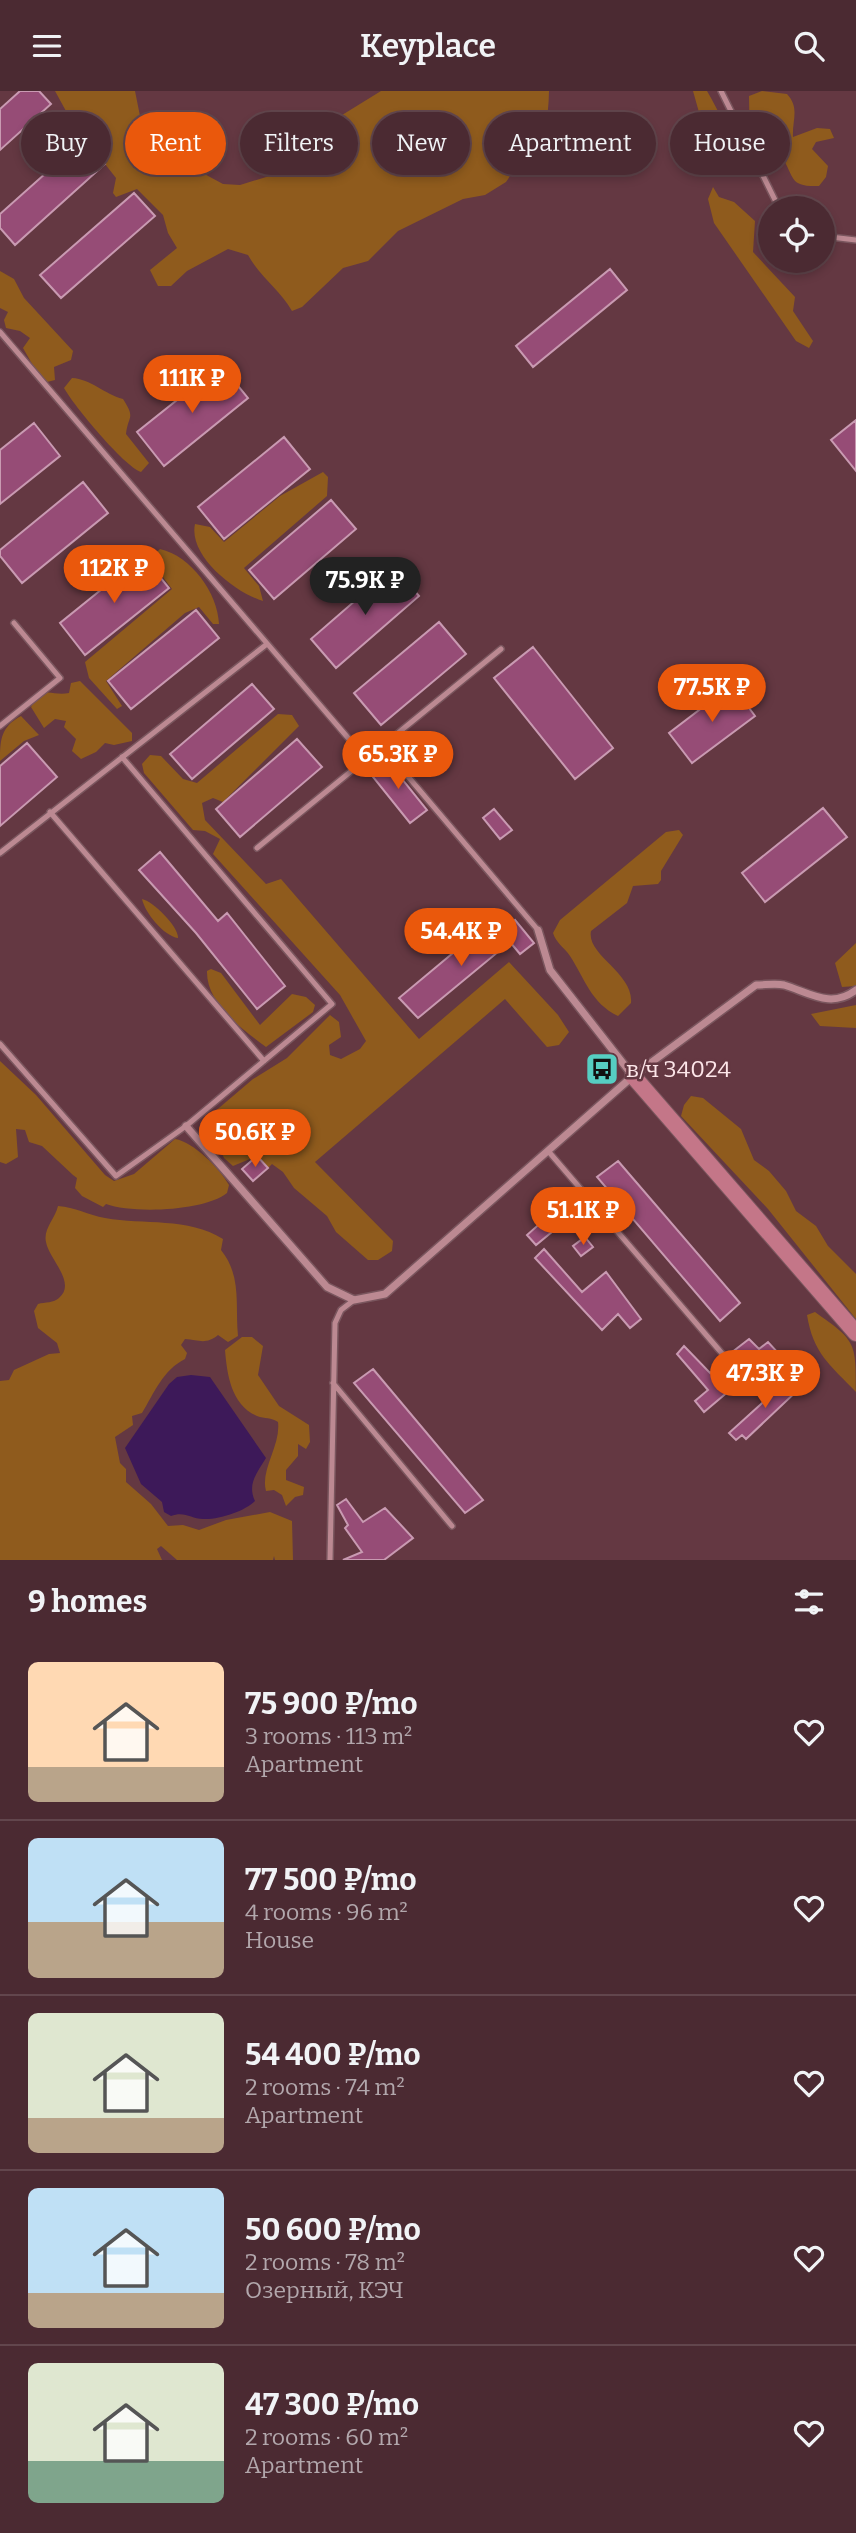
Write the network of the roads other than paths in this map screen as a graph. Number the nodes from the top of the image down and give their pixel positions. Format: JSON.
{"nodes":[{"id":1,"x":721,"y":91,"type":"edge"},
{"id":2,"x":773,"y":196,"type":"edge"},
{"id":3,"x":835,"y":238,"type":"edge"},
{"id":4,"x":856,"y":240,"type":"edge"},
{"id":5,"x":0,"y":333,"type":"edge"},
{"id":6,"x":14,"y":623,"type":"dead end"},
{"id":7,"x":267,"y":644,"type":"junction"},
{"id":8,"x":501,"y":649,"type":"dead end"},
{"id":9,"x":0,"y":726,"type":"edge"},
{"id":10,"x":383,"y":747,"type":"junction"},
{"id":11,"x":122,"y":757,"type":"junction"},
{"id":12,"x":367,"y":760,"type":"junction"},
{"id":13,"x":50,"y":812,"type":"junction"},
{"id":14,"x":257,"y":848,"type":"dead end"},
{"id":15,"x":0,"y":853,"type":"edge"},
{"id":16,"x":538,"y":930,"type":"joint"},
{"id":17,"x":856,"y":990,"type":"edge"},
{"id":18,"x":0,"y":1044,"type":"edge"},
{"id":19,"x":264,"y":1061,"type":"junction"},
{"id":20,"x":633,"y":1076,"type":"junction"},
{"id":21,"x":186,"y":1126,"type":"junction"},
{"id":22,"x":549,"y":1152,"type":"junction"},
{"id":23,"x":354,"y":1300,"type":"junction"},
{"id":24,"x":856,"y":1333,"type":"edge"},
{"id":25,"x":738,"y":1372,"type":"dead end"},
{"id":26,"x":333,"y":1383,"type":"junction"},
{"id":27,"x":452,"y":1526,"type":"dead end"},
{"id":28,"x":330,"y":1560,"type":"edge"}],
"edges":[{"from":1,"to":2,"type":"lane"},
{"from":3,"to":4,"type":"lane"},
{"from":5,"to":7,"type":"lane"},
{"from":6,"to":9,"type":"lane"},
{"from":7,"to":11,"type":"lane"},
{"from":7,"to":12,"type":"lane"},
{"from":8,"to":10,"type":"lane"},
{"from":10,"to":12,"type":"lane"},
{"from":10,"to":16,"type":"lane"},
{"from":11,"to":13,"type":"lane"},
{"from":11,"to":19,"type":"lane"},
{"from":12,"to":14,"type":"lane"},
{"from":13,"to":15,"type":"lane"},
{"from":13,"to":19,"type":"lane"},
{"from":16,"to":20,"type":"street"},
{"from":17,"to":20,"type":"street"},
{"from":18,"to":21,"type":"lane"},
{"from":19,"to":21,"type":"lane"},
{"from":20,"to":22,"type":"street"},
{"from":20,"to":24,"type":"street"},
{"from":21,"to":23,"type":"street"},
{"from":22,"to":23,"type":"street"},
{"from":22,"to":25,"type":"lane"},
{"from":23,"to":26,"type":"lane"},
{"from":26,"to":27,"type":"lane"},
{"from":26,"to":28,"type":"lane"}]}
